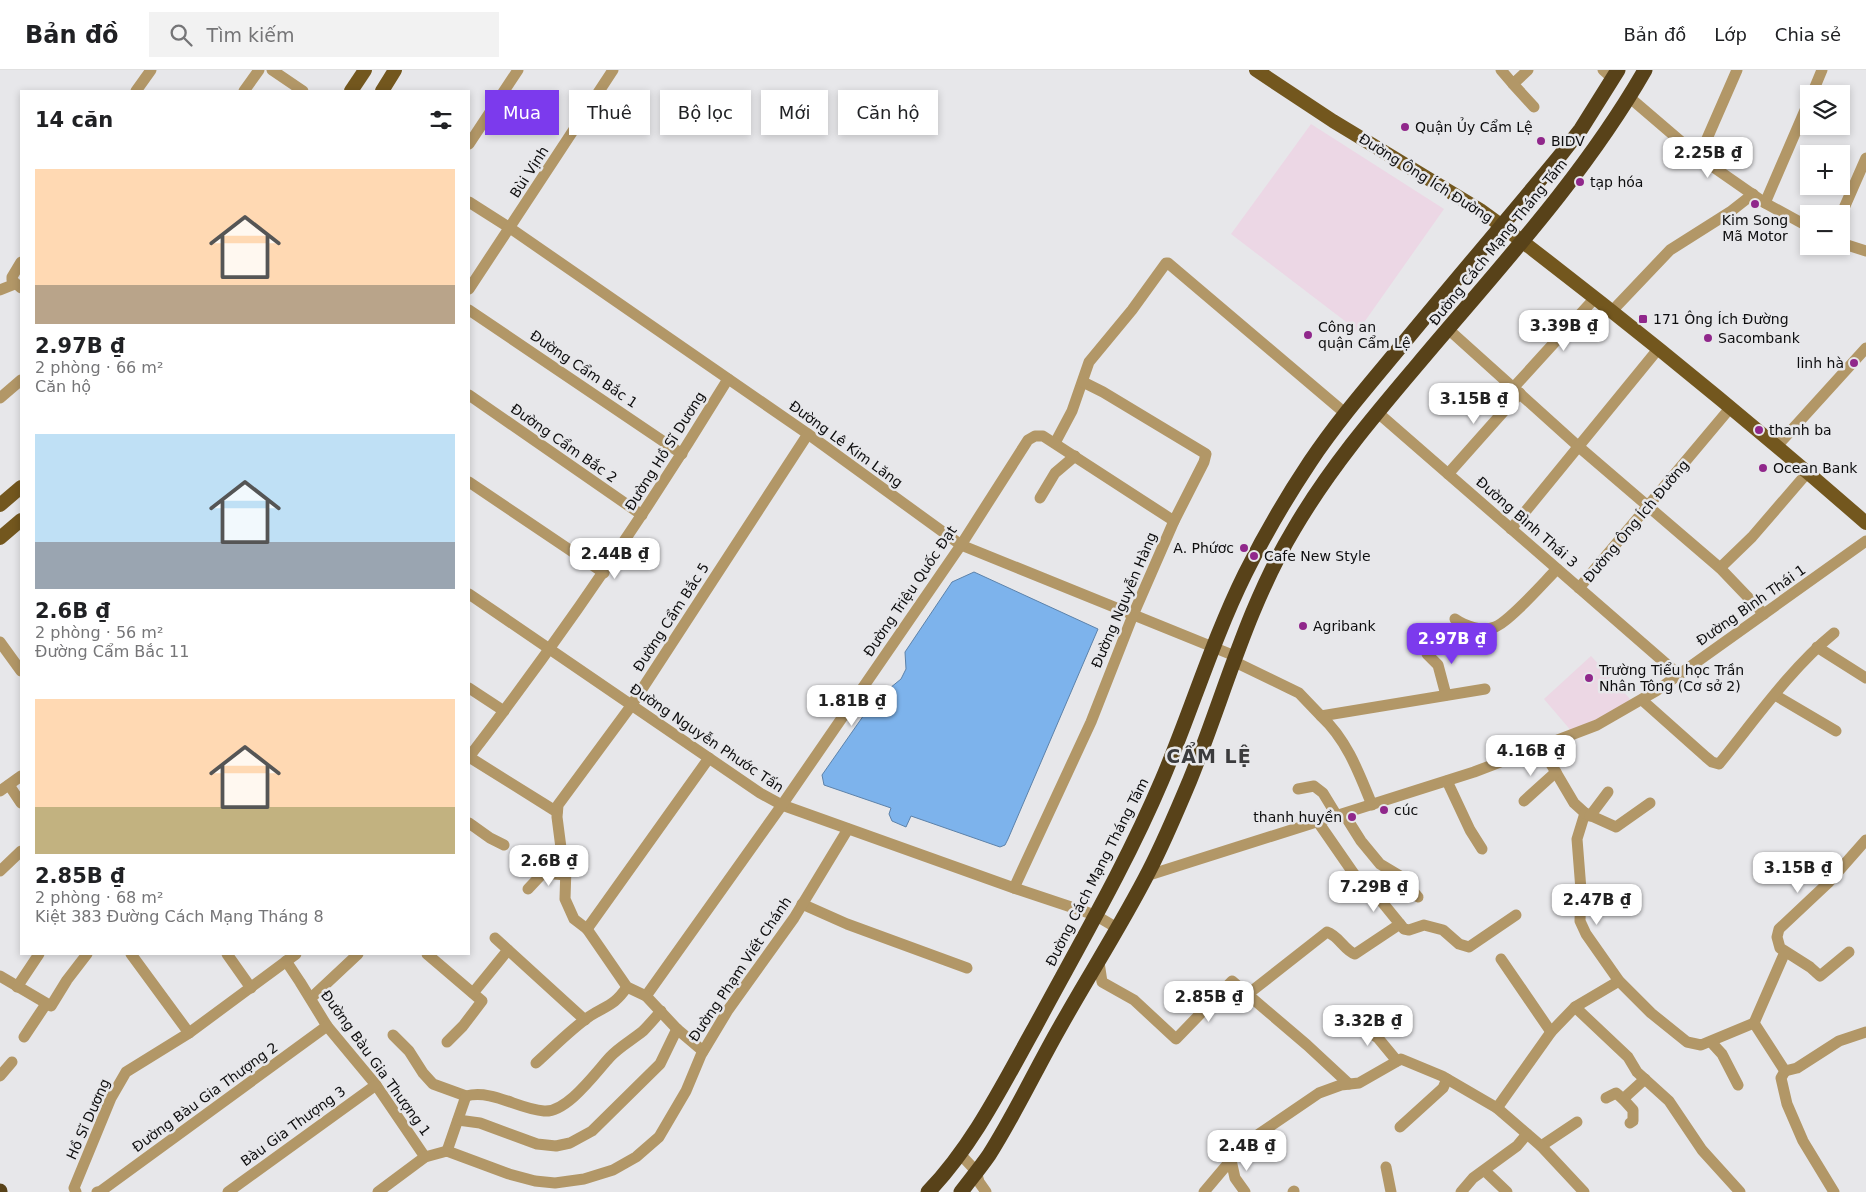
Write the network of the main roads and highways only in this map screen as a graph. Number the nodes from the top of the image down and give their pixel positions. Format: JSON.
{"nodes":[{"id":1,"x":364,"y":70,"type":"edge"},
{"id":2,"x":395,"y":70,"type":"edge"},
{"id":3,"x":1256,"y":70,"type":"edge"},
{"id":4,"x":1645,"y":70,"type":"edge"},
{"id":5,"x":1611,"y":73,"type":"edge"},
{"id":6,"x":352,"y":90,"type":"edge"},
{"id":7,"x":383,"y":90,"type":"edge"},
{"id":8,"x":1502,"y":226,"type":"junction"},
{"id":9,"x":1521,"y":241,"type":"junction"},
{"id":10,"x":20,"y":488,"type":"edge"},
{"id":11,"x":0,"y":505,"type":"edge"},
{"id":12,"x":20,"y":521,"type":"edge"},
{"id":13,"x":1866,"y":523,"type":"edge"},
{"id":14,"x":0,"y":538,"type":"edge"},
{"id":15,"x":928,"y":1192,"type":"edge"},
{"id":16,"x":961,"y":1192,"type":"edge"}],
"edges":[{"from":1,"to":6,"type":"main road"},
{"from":2,"to":7,"type":"main road"},
{"from":3,"to":8,"type":"main road","name":"Đường Ông Ích Đường"},
{"from":4,"to":9,"type":"highway","name":"Đường Cách Mạng Tháng Tám"},
{"from":5,"to":8,"type":"highway","name":"Đường Cách Mạng Tháng Tám"},
{"from":8,"to":9,"type":"main road","name":"Đường Ông Ích Đường"},
{"from":8,"to":15,"type":"highway","name":"Đường Cách Mạng Tháng Tám"},
{"from":9,"to":13,"type":"main road","name":"Đường Ông Ích Đường"},
{"from":9,"to":16,"type":"highway","name":"Đường Cách Mạng Tháng Tám"},
{"from":10,"to":11,"type":"main road"},
{"from":12,"to":14,"type":"main road"}]}
